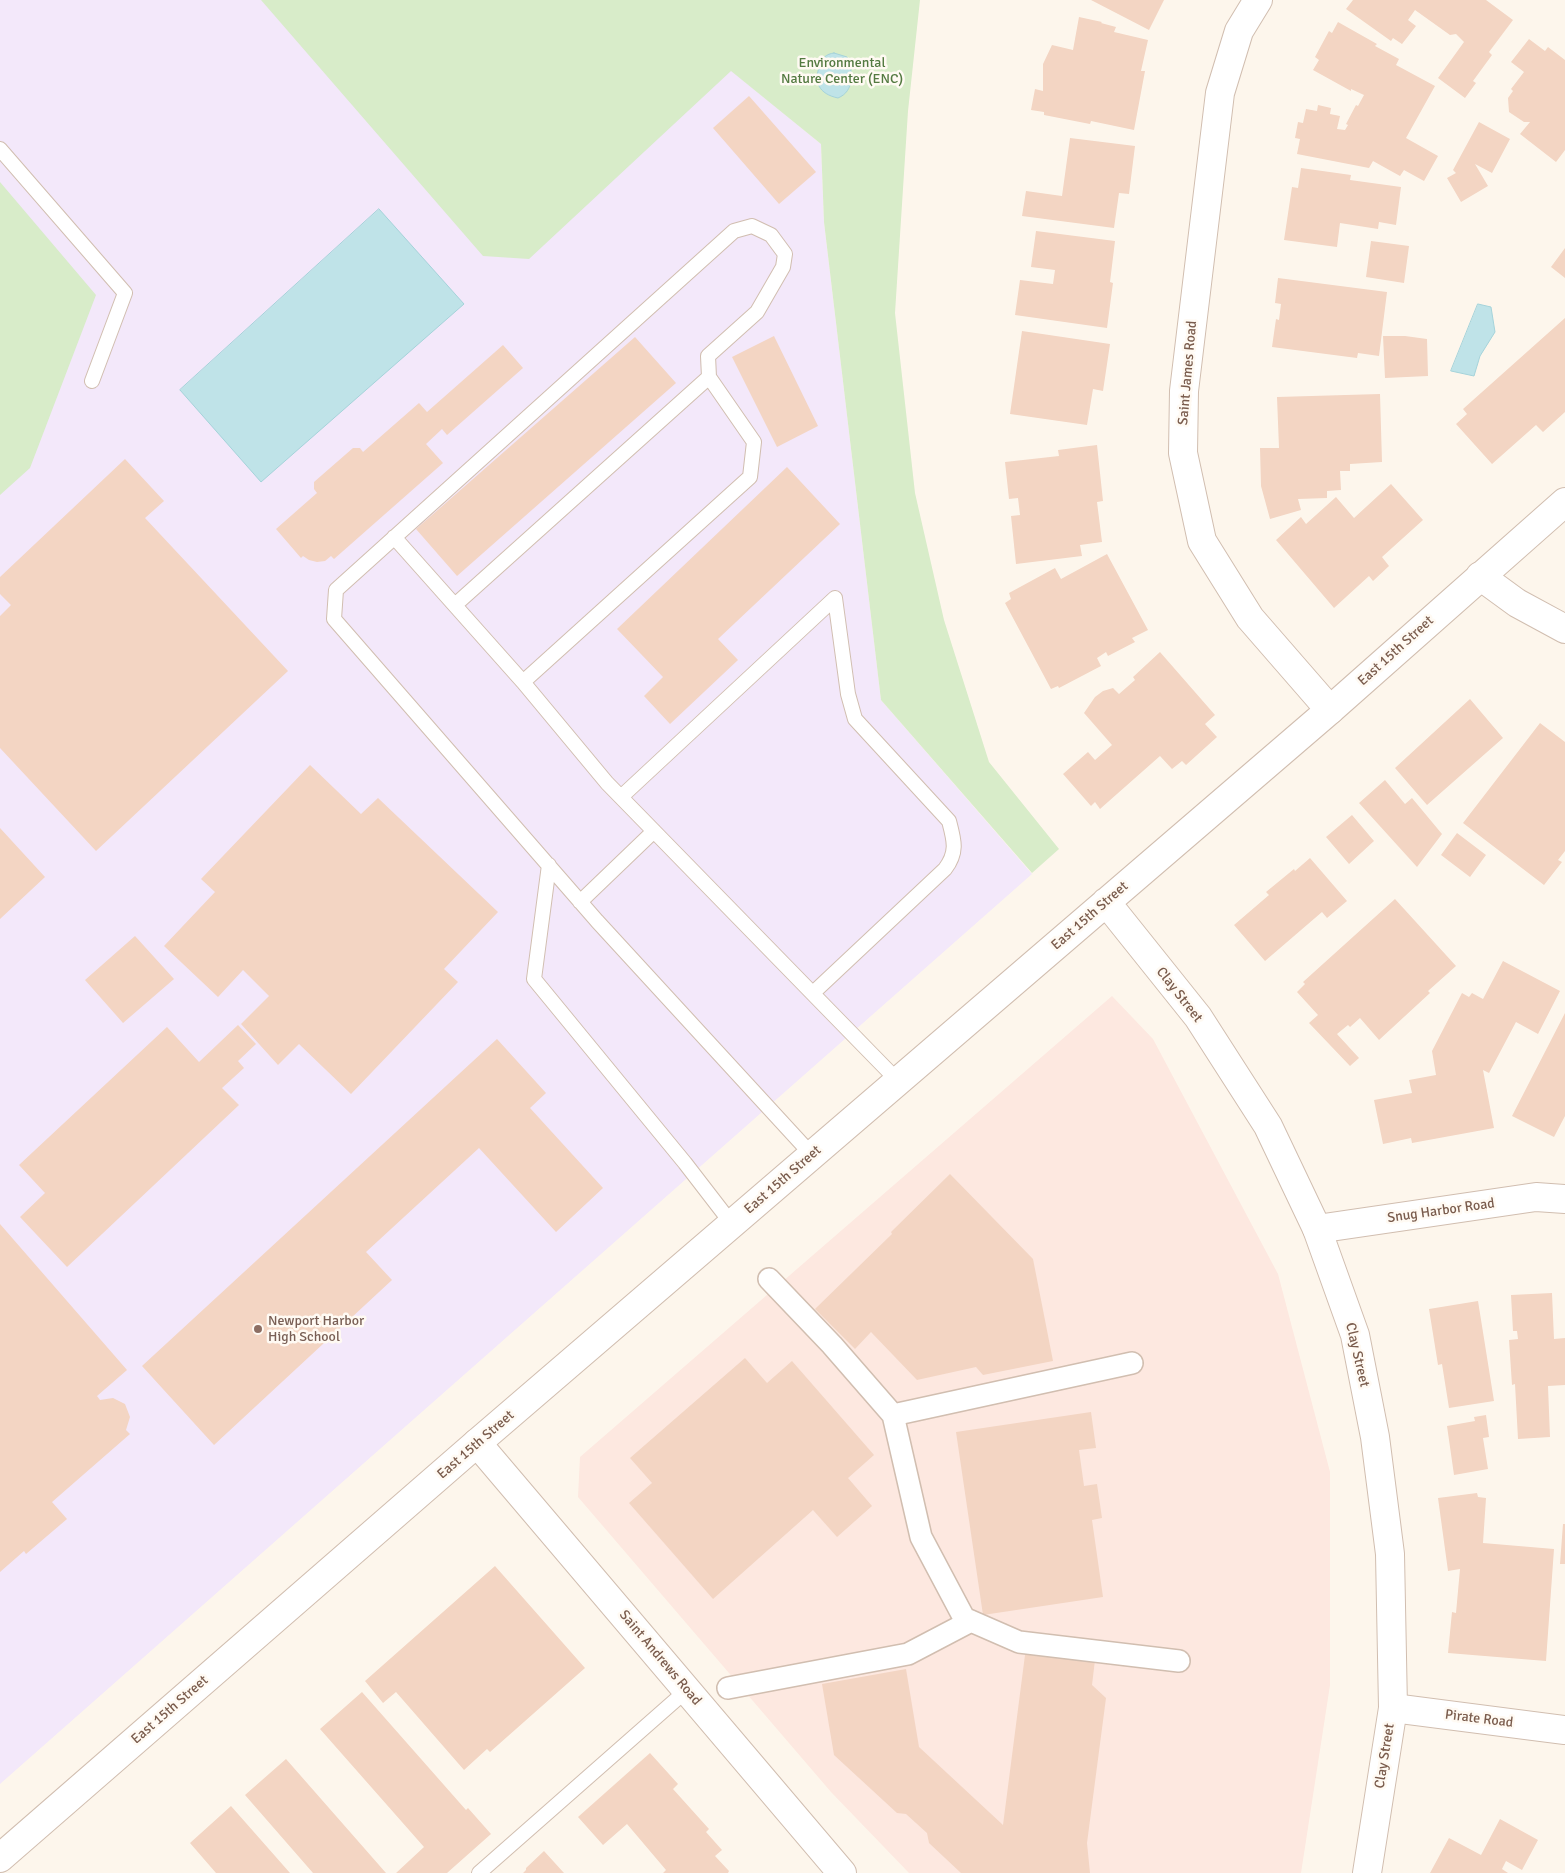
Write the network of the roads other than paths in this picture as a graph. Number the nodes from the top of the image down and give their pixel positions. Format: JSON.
{"nodes":[{"id":1,"x":1258,"y":0,"type":"edge"},
{"id":2,"x":0,"y":150,"type":"edge"},
{"id":3,"x":710,"y":377,"type":"junction"},
{"id":4,"x":92,"y":381,"type":"dead end"},
{"id":5,"x":1565,"y":502,"type":"edge"},
{"id":6,"x":394,"y":537,"type":"junction"},
{"id":7,"x":1480,"y":576,"type":"junction"},
{"id":8,"x":455,"y":605,"type":"junction"},
{"id":9,"x":1565,"y":629,"type":"edge"},
{"id":10,"x":523,"y":682,"type":"junction"},
{"id":11,"x":1330,"y":710,"type":"junction"},
{"id":12,"x":621,"y":797,"type":"junction"},
{"id":13,"x":654,"y":831,"type":"junction"},
{"id":14,"x":549,"y":865,"type":"junction"},
{"id":15,"x":580,"y":902,"type":"junction"},
{"id":16,"x":1106,"y":902,"type":"junction"},
{"id":17,"x":813,"y":993,"type":"junction"},
{"id":18,"x":898,"y":1081,"type":"junction"},
{"id":19,"x":812,"y":1155,"type":"junction"},
{"id":20,"x":1565,"y":1199,"type":"edge"},
{"id":21,"x":732,"y":1224,"type":"junction"},
{"id":22,"x":1317,"y":1229,"type":"junction"},
{"id":23,"x":769,"y":1279,"type":"dead end"},
{"id":24,"x":1132,"y":1363,"type":"dead end"},
{"id":25,"x":893,"y":1415,"type":"junction"},
{"id":26,"x":477,"y":1443,"type":"junction"},
{"id":27,"x":971,"y":1621,"type":"junction"},
{"id":28,"x":1178,"y":1661,"type":"dead end"},
{"id":29,"x":728,"y":1688,"type":"dead end"},
{"id":30,"x":687,"y":1690,"type":"junction"},
{"id":31,"x":1393,"y":1708,"type":"junction"},
{"id":32,"x":1565,"y":1730,"type":"edge"},
{"id":33,"x":0,"y":1858,"type":"edge"},
{"id":34,"x":479,"y":1873,"type":"edge"},
{"id":35,"x":842,"y":1873,"type":"edge"},
{"id":36,"x":1367,"y":1873,"type":"edge"}],
"edges":[{"from":1,"to":11,"type":"street","name":"Saint James Road"},
{"from":2,"to":4,"type":"lane"},
{"from":3,"to":6,"type":"lane"},
{"from":3,"to":8,"type":"lane"},
{"from":3,"to":10,"type":"lane"},
{"from":5,"to":7,"type":"street","name":"East 15th Street"},
{"from":6,"to":8,"type":"lane"},
{"from":6,"to":14,"type":"lane"},
{"from":7,"to":9,"type":"street"},
{"from":7,"to":11,"type":"street","name":"East 15th Street"},
{"from":8,"to":10,"type":"lane"},
{"from":10,"to":12,"type":"lane"},
{"from":11,"to":16,"type":"street","name":"East 15th Street"},
{"from":12,"to":13,"type":"lane"},
{"from":12,"to":17,"type":"lane"},
{"from":13,"to":15,"type":"lane"},
{"from":13,"to":17,"type":"lane"},
{"from":14,"to":15,"type":"lane"},
{"from":14,"to":21,"type":"lane"},
{"from":15,"to":19,"type":"lane"},
{"from":16,"to":18,"type":"street","name":"East 15th Street"},
{"from":16,"to":22,"type":"street","name":"Clay Street"},
{"from":17,"to":18,"type":"lane"},
{"from":18,"to":19,"type":"street","name":"East 15th Street"},
{"from":19,"to":21,"type":"street","name":"East 15th Street"},
{"from":20,"to":22,"type":"street","name":"Snug Harbor Road"},
{"from":21,"to":26,"type":"street","name":"East 15th Street"},
{"from":22,"to":31,"type":"street","name":"Clay Street"},
{"from":23,"to":25,"type":"street"},
{"from":24,"to":25,"type":"street"},
{"from":25,"to":27,"type":"street"},
{"from":26,"to":30,"type":"street","name":"Saint Andrews Road"},
{"from":26,"to":33,"type":"street","name":"East 15th Street"},
{"from":27,"to":28,"type":"street"},
{"from":27,"to":29,"type":"street"},
{"from":30,"to":34,"type":"lane"},
{"from":30,"to":35,"type":"street","name":"Saint Andrews Road"},
{"from":31,"to":32,"type":"street","name":"Pirate Road"},
{"from":31,"to":36,"type":"street","name":"Clay Street"}]}
